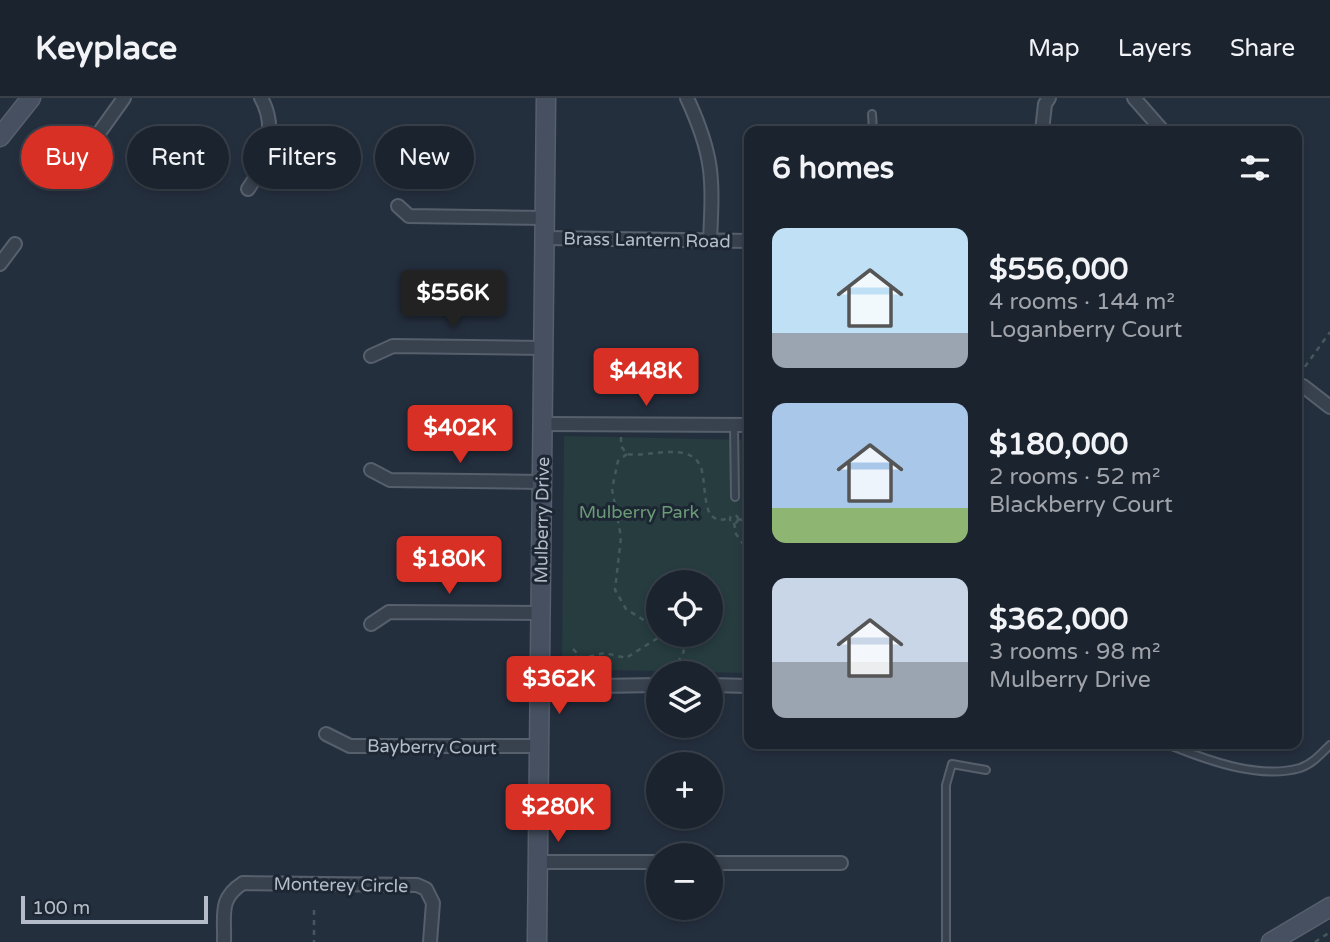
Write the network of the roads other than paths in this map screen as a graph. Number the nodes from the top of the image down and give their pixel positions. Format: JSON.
{"nodes":[{"id":1,"x":31,"y":98,"type":"edge"},
{"id":2,"x":124,"y":98,"type":"edge"},
{"id":3,"x":261,"y":98,"type":"edge"},
{"id":4,"x":546,"y":98,"type":"edge"},
{"id":5,"x":687,"y":98,"type":"edge"},
{"id":6,"x":1049,"y":98,"type":"edge"},
{"id":7,"x":1134,"y":98,"type":"edge"},
{"id":8,"x":872,"y":114,"type":"dead end"},
{"id":9,"x":104,"y":126,"type":"edge"},
{"id":10,"x":266,"y":126,"type":"edge"},
{"id":11,"x":873,"y":126,"type":"edge"},
{"id":12,"x":1043,"y":126,"type":"edge"},
{"id":13,"x":1159,"y":126,"type":"edge"},
{"id":14,"x":0,"y":137,"type":"edge"},
{"id":15,"x":398,"y":206,"type":"dead end"},
{"id":16,"x":545,"y":218,"type":"junction"},
{"id":17,"x":545,"y":239,"type":"junction"},
{"id":18,"x":710,"y":240,"type":"junction"},
{"id":19,"x":744,"y":241,"type":"edge"},
{"id":20,"x":15,"y":244,"type":"dead end"},
{"id":21,"x":0,"y":264,"type":"edge"},
{"id":22,"x":543,"y":348,"type":"junction"},
{"id":23,"x":371,"y":356,"type":"dead end"},
{"id":24,"x":1302,"y":384,"type":"edge"},
{"id":25,"x":1330,"y":407,"type":"edge"},
{"id":26,"x":543,"y":424,"type":"junction"},
{"id":27,"x":734,"y":425,"type":"junction"},
{"id":28,"x":744,"y":425,"type":"edge"},
{"id":29,"x":371,"y":470,"type":"dead end"},
{"id":30,"x":542,"y":482,"type":"junction"},
{"id":31,"x":735,"y":497,"type":"dead end"},
{"id":32,"x":541,"y":613,"type":"junction"},
{"id":33,"x":371,"y":624,"type":"dead end"},
{"id":34,"x":646,"y":685,"type":"edge"},
{"id":35,"x":723,"y":685,"type":"edge"},
{"id":36,"x":744,"y":685,"type":"edge"},
{"id":37,"x":540,"y":687,"type":"junction"},
{"id":38,"x":326,"y":734,"type":"dead end"},
{"id":39,"x":1330,"y":745,"type":"edge"},
{"id":40,"x":540,"y":746,"type":"junction"},
{"id":41,"x":1180,"y":749,"type":"edge"},
{"id":42,"x":986,"y":771,"type":"dead end"},
{"id":43,"x":538,"y":862,"type":"junction"},
{"id":44,"x":646,"y":862,"type":"edge"},
{"id":45,"x":723,"y":863,"type":"edge"},
{"id":46,"x":841,"y":863,"type":"dead end"},
{"id":47,"x":1330,"y":907,"type":"edge"},
{"id":48,"x":224,"y":942,"type":"edge"},
{"id":49,"x":430,"y":942,"type":"edge"},
{"id":50,"x":537,"y":942,"type":"edge"},
{"id":51,"x":946,"y":942,"type":"edge"},
{"id":52,"x":1271,"y":942,"type":"edge"}],
"edges":[{"from":1,"to":14,"type":"main road"},
{"from":2,"to":9,"type":"street"},
{"from":3,"to":10,"type":"street"},
{"from":4,"to":16,"type":"main road","name":"Mulberry Drive"},
{"from":5,"to":18,"type":"street"},
{"from":6,"to":12,"type":"street"},
{"from":7,"to":13,"type":"street"},
{"from":8,"to":11,"type":"lane"},
{"from":15,"to":16,"type":"street"},
{"from":16,"to":17,"type":"main road","name":"Mulberry Drive"},
{"from":17,"to":18,"type":"street","name":"Brass Lantern Road"},
{"from":17,"to":22,"type":"main road","name":"Mulberry Drive"},
{"from":18,"to":19,"type":"street","name":"Brass Lantern Road"},
{"from":20,"to":21,"type":"street"},
{"from":22,"to":23,"type":"street"},
{"from":22,"to":26,"type":"main road","name":"Mulberry Drive"},
{"from":24,"to":25,"type":"street"},
{"from":26,"to":27,"type":"street"},
{"from":26,"to":30,"type":"main road","name":"Mulberry Drive"},
{"from":27,"to":28,"type":"street"},
{"from":27,"to":31,"type":"lane"},
{"from":29,"to":30,"type":"street"},
{"from":30,"to":32,"type":"main road","name":"Mulberry Drive"},
{"from":32,"to":33,"type":"street"},
{"from":32,"to":37,"type":"main road","name":"Mulberry Drive"},
{"from":34,"to":37,"type":"street"},
{"from":35,"to":36,"type":"street"},
{"from":37,"to":40,"type":"main road","name":"Mulberry Drive"},
{"from":38,"to":40,"type":"street","name":"Bayberry Court"},
{"from":39,"to":41,"type":"lane"},
{"from":40,"to":43,"type":"main road","name":"Mulberry Drive"},
{"from":42,"to":51,"type":"lane"},
{"from":43,"to":44,"type":"street"},
{"from":43,"to":50,"type":"main road","name":"Mulberry Drive"},
{"from":45,"to":46,"type":"street"},
{"from":47,"to":52,"type":"main road"},
{"from":48,"to":49,"type":"street","name":"Monterey Circle"}]}
